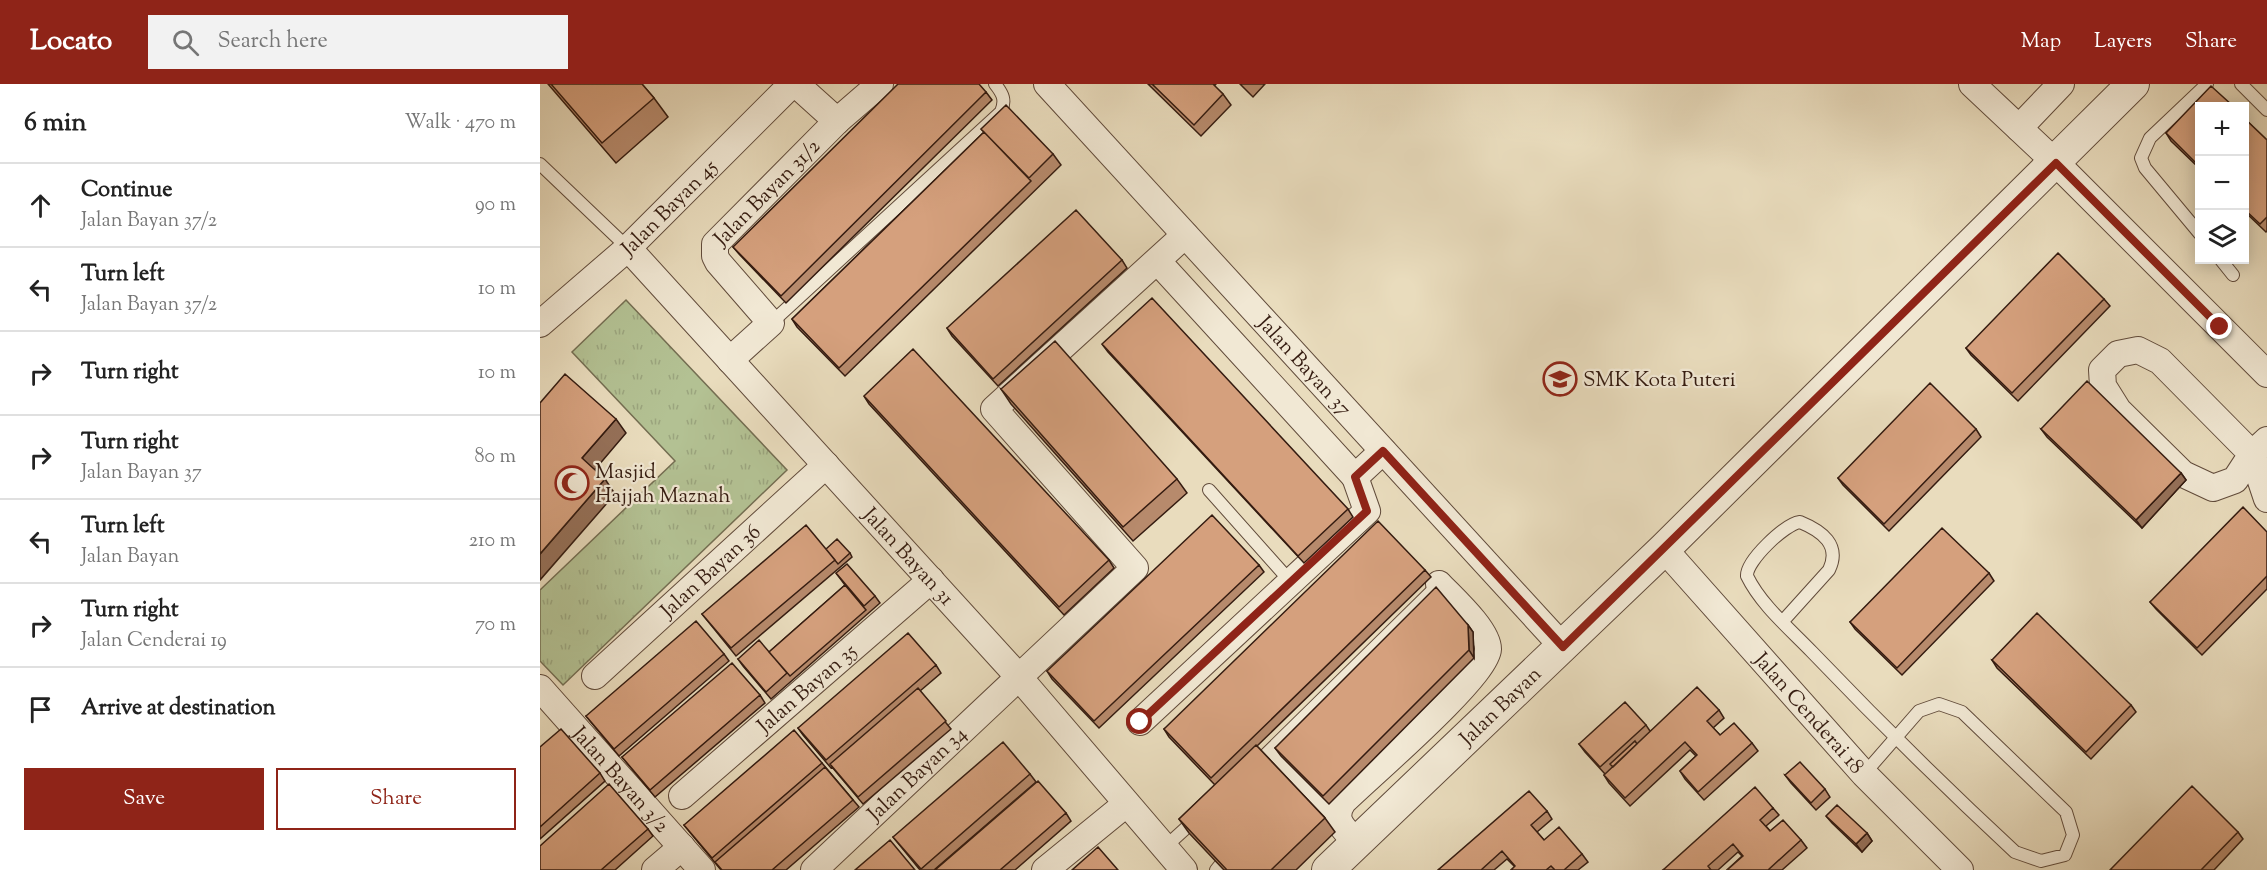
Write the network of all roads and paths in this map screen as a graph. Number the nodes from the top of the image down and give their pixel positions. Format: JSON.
{"nodes":[{"id":1,"x":794,"y":84,"type":"edge"},
{"id":2,"x":880,"y":84,"type":"edge"},
{"id":3,"x":995,"y":84,"type":"edge"},
{"id":4,"x":1047,"y":84,"type":"edge"},
{"id":5,"x":1972,"y":84,"type":"edge"},
{"id":6,"x":2061,"y":84,"type":"edge"},
{"id":7,"x":2133,"y":84,"type":"edge"},
{"id":8,"x":2207,"y":84,"type":"edge"},
{"id":9,"x":2241,"y":84,"type":"edge"},
{"id":10,"x":2267,"y":110,"type":"edge"},
{"id":11,"x":837,"y":121,"type":"junction"},
{"id":12,"x":2019,"y":128,"type":"junction"},
{"id":13,"x":2056,"y":163,"type":"junction"},
{"id":14,"x":540,"y":164,"type":"edge"},
{"id":15,"x":2195,"y":229,"type":"edge"},
{"id":16,"x":1185,"y":235,"type":"junction"},
{"id":17,"x":627,"y":248,"type":"junction"},
{"id":18,"x":2224,"y":264,"type":"edge"},
{"id":19,"x":1161,"y":265,"type":"dead end"},
{"id":20,"x":2233,"y":275,"type":"dead end"},
{"id":21,"x":771,"y":323,"type":"junction"},
{"id":22,"x":540,"y":324,"type":"edge"},
{"id":23,"x":730,"y":360,"type":"junction"},
{"id":24,"x":2267,"y":374,"type":"edge"},
{"id":25,"x":2260,"y":447,"type":"edge"},
{"id":26,"x":1383,"y":451,"type":"junction"},
{"id":27,"x":826,"y":465,"type":"junction"},
{"id":28,"x":1355,"y":477,"type":"junction"},
{"id":29,"x":1209,"y":490,"type":"dead end"},
{"id":30,"x":2267,"y":499,"type":"edge"},
{"id":31,"x":1664,"y":549,"type":"junction"},
{"id":32,"x":932,"y":580,"type":"junction"},
{"id":33,"x":1290,"y":581,"type":"junction"},
{"id":34,"x":1439,"y":584,"type":"joint"},
{"id":35,"x":1783,"y":621,"type":"junction"},
{"id":36,"x":1563,"y":647,"type":"junction"},
{"id":37,"x":595,"y":676,"type":"dead end"},
{"id":38,"x":1018,"y":676,"type":"junction"},
{"id":39,"x":542,"y":694,"type":"edge"},
{"id":40,"x":1140,"y":722,"type":"dead end"},
{"id":41,"x":1893,"y":738,"type":"junction"},
{"id":42,"x":1269,"y":752,"type":"junction"},
{"id":43,"x":1864,"y":774,"type":"junction"},
{"id":44,"x":1243,"y":776,"type":"edge"},
{"id":45,"x":682,"y":796,"type":"dead end"},
{"id":46,"x":1126,"y":804,"type":"junction"},
{"id":47,"x":1208,"y":808,"type":"edge"},
{"id":48,"x":1347,"y":831,"type":"junction"},
{"id":49,"x":682,"y":847,"type":"junction"},
{"id":50,"x":1164,"y":848,"type":"junction"},
{"id":51,"x":656,"y":870,"type":"edge"},
{"id":52,"x":702,"y":870,"type":"edge"},
{"id":53,"x":814,"y":870,"type":"edge"},
{"id":54,"x":1045,"y":870,"type":"edge"},
{"id":55,"x":1184,"y":870,"type":"edge"},
{"id":56,"x":1328,"y":870,"type":"edge"},
{"id":57,"x":1960,"y":870,"type":"edge"}],
"edges":[{"from":1,"to":11,"type":"street"},
{"from":1,"to":17,"type":"street","name":"Jalan Bayan 45"},
{"from":2,"to":11,"type":"street","name":"Jalan Bayan 31/2"},
{"from":3,"to":21,"type":"lane"},
{"from":4,"to":16,"type":"street","name":"Jalan Bayan 37"},
{"from":5,"to":12,"type":"street"},
{"from":6,"to":12,"type":"street"},
{"from":7,"to":13,"type":"street","name":"Jalan Bayan"},
{"from":8,"to":15,"type":"lane"},
{"from":9,"to":10,"type":"lane"},
{"from":11,"to":21,"type":"street","name":"Jalan Bayan 31/2"},
{"from":12,"to":13,"type":"street"},
{"from":13,"to":24,"type":"street"},
{"from":13,"to":31,"type":"street","name":"Jalan Bayan"},
{"from":14,"to":17,"type":"lane"},
{"from":16,"to":26,"type":"street","name":"Jalan Bayan 37"},
{"from":16,"to":38,"type":"street","name":"Jalan Bayan 34"},
{"from":17,"to":22,"type":"street","name":"Jalan Bayan 45"},
{"from":17,"to":23,"type":"street","name":"Jalan Bayan 31"},
{"from":18,"to":20,"type":"lane"},
{"from":19,"to":28,"type":"street"},
{"from":21,"to":23,"type":"street"},
{"from":23,"to":27,"type":"street","name":"Jalan Bayan 31"},
{"from":25,"to":25,"type":"street"},
{"from":25,"to":30,"type":"street"},
{"from":26,"to":28,"type":"street"},
{"from":26,"to":36,"type":"street","name":"Jalan Bayan 37"},
{"from":27,"to":32,"type":"street","name":"Jalan Bayan 31"},
{"from":27,"to":37,"type":"street","name":"Jalan Bayan 36"},
{"from":28,"to":33,"type":"street"},
{"from":29,"to":33,"type":"lane"},
{"from":31,"to":36,"type":"street","name":"Jalan Bayan"},
{"from":31,"to":43,"type":"street","name":"Jalan Cenderai 18"},
{"from":32,"to":38,"type":"street","name":"Jalan Bayan 31"},
{"from":32,"to":45,"type":"street","name":"Jalan Bayan 35"},
{"from":33,"to":40,"type":"street"},
{"from":34,"to":42,"type":"lane"},
{"from":34,"to":48,"type":"street"},
{"from":35,"to":35,"type":"lane"},
{"from":35,"to":41,"type":"lane"},
{"from":36,"to":48,"type":"street","name":"Jalan Bayan"},
{"from":38,"to":46,"type":"street","name":"Jalan Bayan 31"},
{"from":38,"to":53,"type":"street","name":"Jalan Bayan 34"},
{"from":39,"to":49,"type":"street","name":"Jalan Bayan 3/2"},
{"from":41,"to":41,"type":"lane"},
{"from":41,"to":43,"type":"lane"},
{"from":42,"to":44,"type":"lane"},
{"from":42,"to":48,"type":"lane"},
{"from":43,"to":57,"type":"street","name":"Jalan Cenderai 18"},
{"from":46,"to":50,"type":"street","name":"Jalan Bayan 31"},
{"from":46,"to":54,"type":"street"},
{"from":47,"to":50,"type":"lane"},
{"from":48,"to":56,"type":"street","name":"Jalan Bayan"},
{"from":49,"to":51,"type":"street"},
{"from":49,"to":52,"type":"street","name":"Jalan Bayan 3/2"},
{"from":50,"to":55,"type":"street","name":"Jalan Bayan 31"}]}
